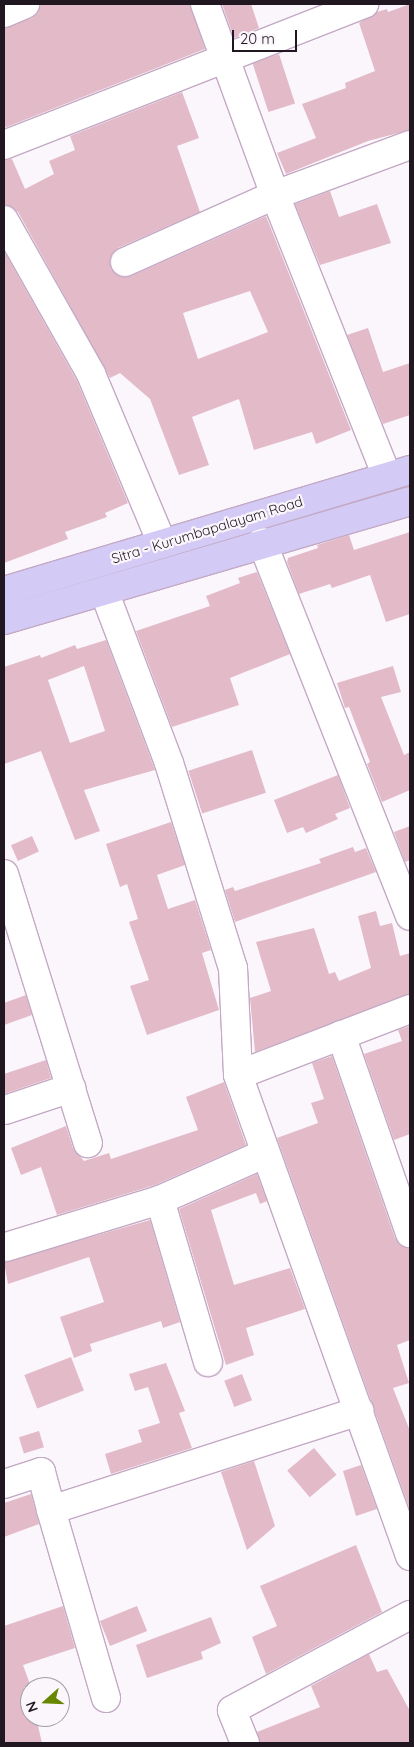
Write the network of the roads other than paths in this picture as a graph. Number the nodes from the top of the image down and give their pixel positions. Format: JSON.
{"nodes":[{"id":1,"x":25,"y":4,"type":"edge"},
{"id":2,"x":204,"y":4,"type":"edge"},
{"id":3,"x":364,"y":4,"type":"edge"},
{"id":4,"x":4,"y":13,"type":"edge"},
{"id":5,"x":224,"y":58,"type":"junction"},
{"id":6,"x":410,"y":144,"type":"edge"},
{"id":7,"x":4,"y":145,"type":"edge"},
{"id":8,"x":275,"y":195,"type":"junction"},
{"id":9,"x":4,"y":220,"type":"edge"},
{"id":10,"x":125,"y":262,"type":"dead end"},
{"id":11,"x":398,"y":474,"type":"edge"},
{"id":12,"x":410,"y":501,"type":"edge"},
{"id":13,"x":262,"y":542,"type":"junction"},
{"id":14,"x":162,"y":543,"type":"junction"},
{"id":15,"x":4,"y":591,"type":"edge"},
{"id":16,"x":104,"y":591,"type":"junction"},
{"id":17,"x":4,"y":620,"type":"edge"},
{"id":18,"x":4,"y":874,"type":"edge"},
{"id":19,"x":410,"y":916,"type":"edge"},
{"id":20,"x":410,"y":1009,"type":"edge"},
{"id":21,"x":341,"y":1034,"type":"junction"},
{"id":22,"x":238,"y":1075,"type":"junction"},
{"id":23,"x":71,"y":1088,"type":"junction"},
{"id":24,"x":5,"y":1110,"type":"edge"},
{"id":25,"x":88,"y":1142,"type":"dead end"},
{"id":26,"x":264,"y":1154,"type":"junction"},
{"id":27,"x":160,"y":1200,"type":"junction"},
{"id":28,"x":410,"y":1234,"type":"edge"},
{"id":29,"x":6,"y":1247,"type":"dead end"},
{"id":30,"x":208,"y":1362,"type":"dead end"},
{"id":31,"x":360,"y":1411,"type":"junction"},
{"id":32,"x":4,"y":1484,"type":"edge"},
{"id":33,"x":51,"y":1510,"type":"junction"},
{"id":34,"x":410,"y":1556,"type":"edge"},
{"id":35,"x":410,"y":1615,"type":"edge"},
{"id":36,"x":106,"y":1698,"type":"dead end"},
{"id":37,"x":245,"y":1743,"type":"edge"}],
"edges":[{"from":1,"to":4,"type":"street"},
{"from":2,"to":5,"type":"street"},
{"from":3,"to":5,"type":"street"},
{"from":5,"to":7,"type":"street"},
{"from":5,"to":8,"type":"street"},
{"from":6,"to":8,"type":"street"},
{"from":8,"to":10,"type":"street"},
{"from":8,"to":11,"type":"street"},
{"from":9,"to":14,"type":"street"},
{"from":11,"to":14,"type":"main road","name":"Sitra - Kurumbapalayam Road"},
{"from":12,"to":13,"type":"main road"},
{"from":13,"to":16,"type":"main road"},
{"from":13,"to":19,"type":"street"},
{"from":14,"to":15,"type":"main road","name":"Sitra - Kurumbapalayam Road"},
{"from":16,"to":17,"type":"main road"},
{"from":16,"to":22,"type":"street"},
{"from":18,"to":23,"type":"street"},
{"from":20,"to":21,"type":"street"},
{"from":21,"to":22,"type":"street"},
{"from":21,"to":28,"type":"street"},
{"from":22,"to":26,"type":"street"},
{"from":23,"to":24,"type":"street"},
{"from":23,"to":25,"type":"street"},
{"from":26,"to":27,"type":"street"},
{"from":26,"to":31,"type":"street"},
{"from":27,"to":29,"type":"street"},
{"from":27,"to":30,"type":"street"},
{"from":31,"to":33,"type":"street"},
{"from":31,"to":34,"type":"street"},
{"from":32,"to":33,"type":"street"},
{"from":33,"to":36,"type":"street"},
{"from":35,"to":37,"type":"street"}]}
